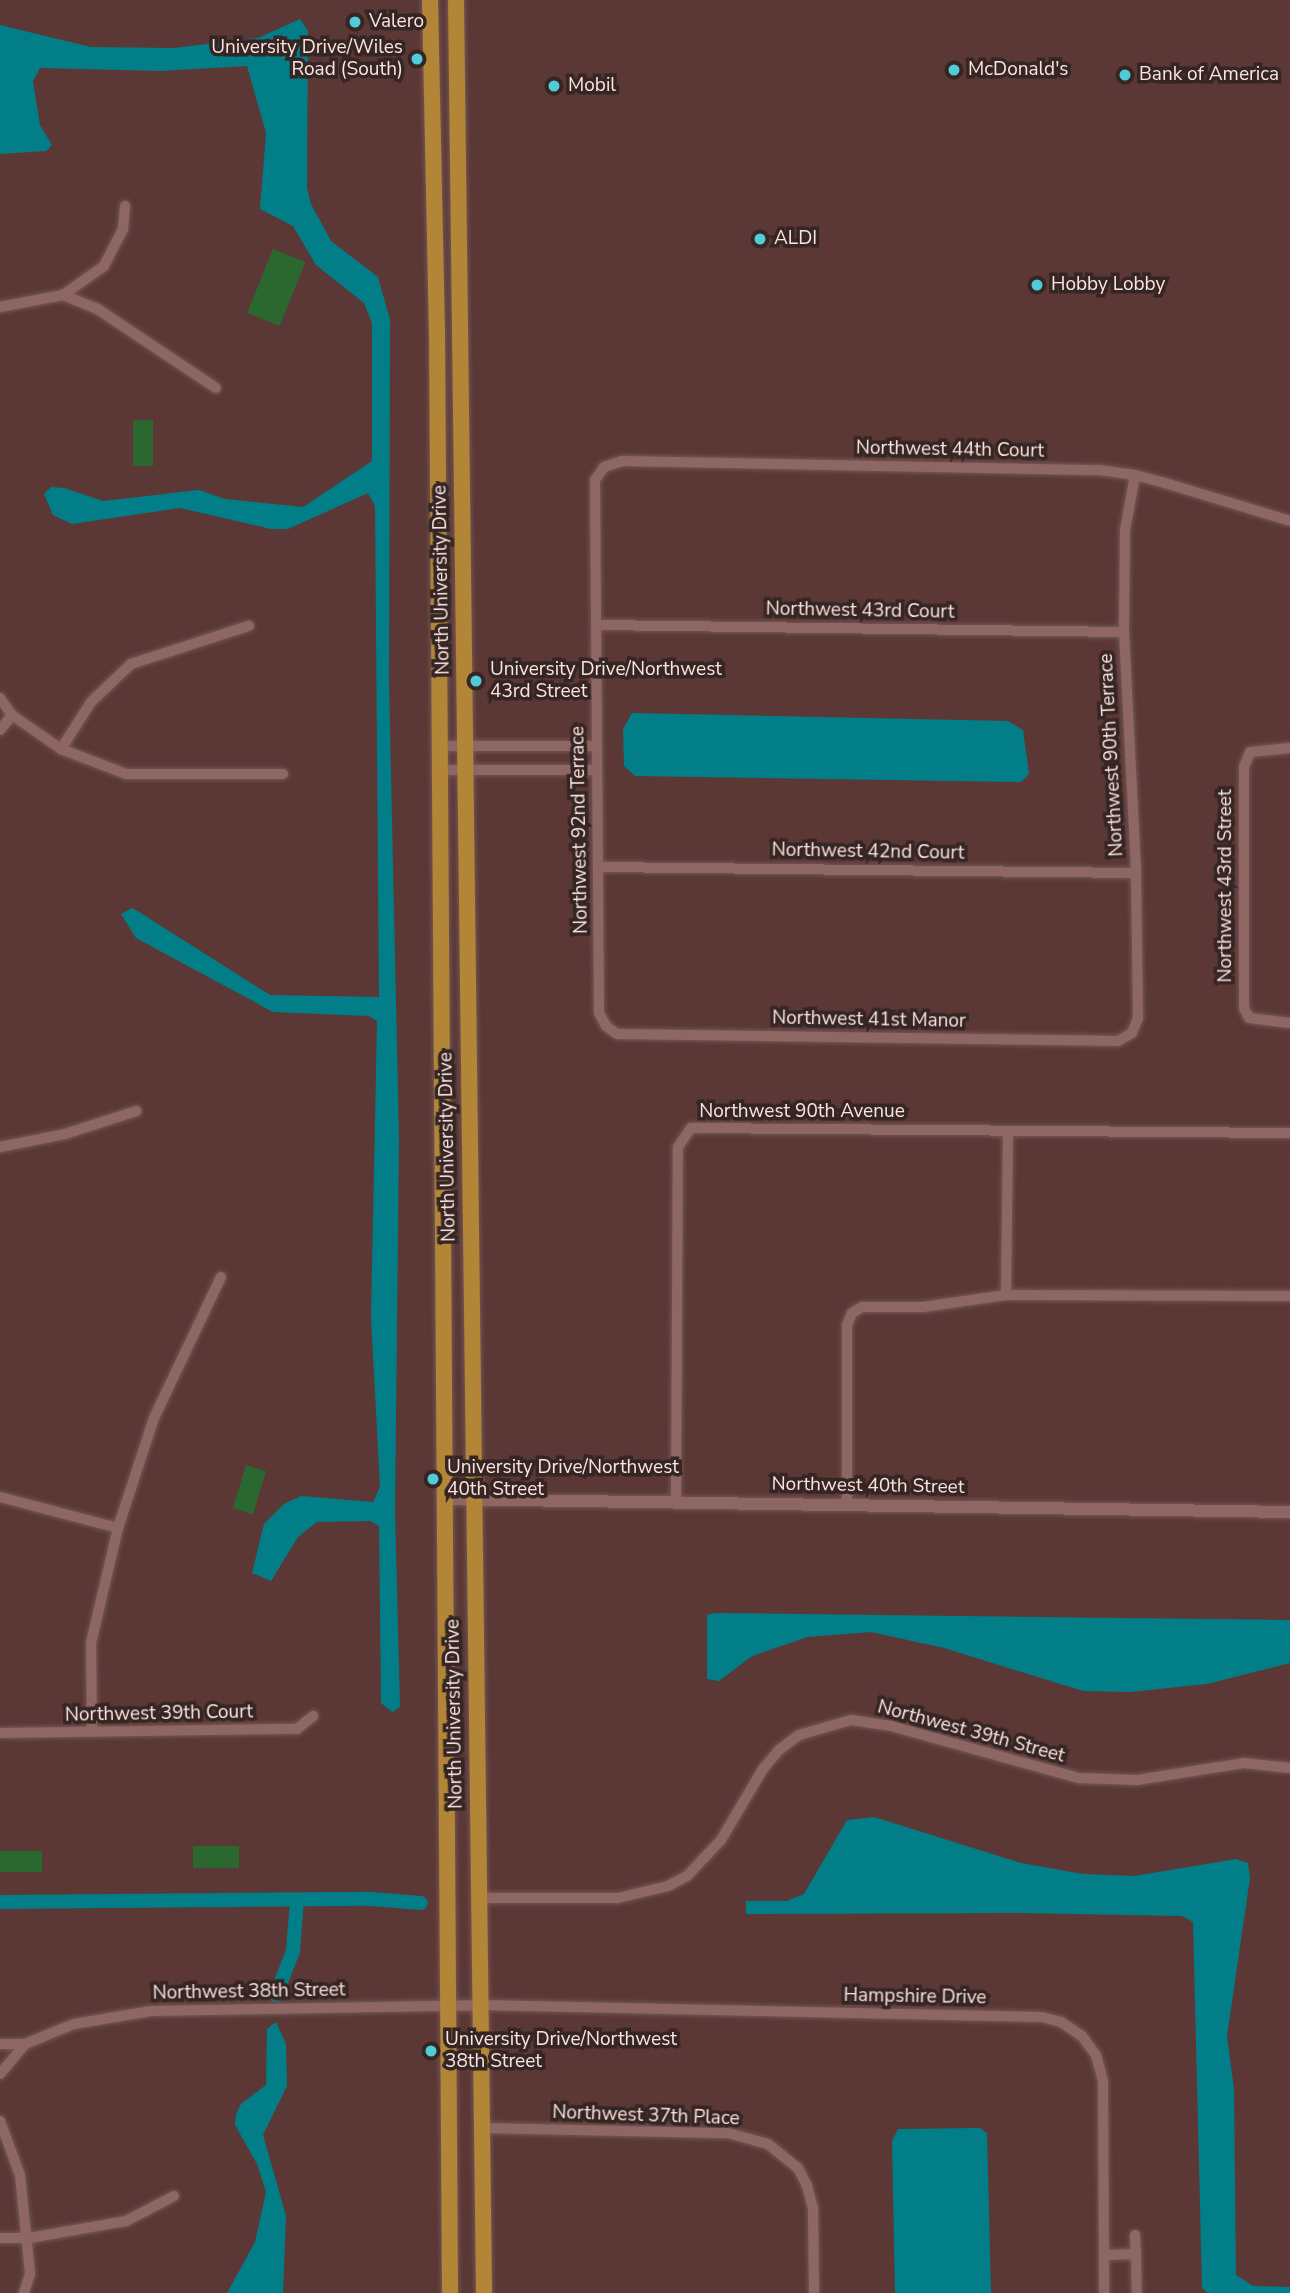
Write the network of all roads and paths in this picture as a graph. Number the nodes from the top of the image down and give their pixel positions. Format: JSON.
{"nodes":[{"id":1,"x":430,"y":0,"type":"edge"},
{"id":2,"x":456,"y":0,"type":"edge"},
{"id":3,"x":125,"y":206,"type":"dead end"},
{"id":4,"x":63,"y":295,"type":"junction"},
{"id":5,"x":0,"y":307,"type":"edge"},
{"id":6,"x":437,"y":330,"type":"junction"},
{"id":7,"x":460,"y":358,"type":"junction"},
{"id":8,"x":216,"y":388,"type":"dead end"},
{"id":9,"x":604,"y":467,"type":"joint"},
{"id":10,"x":1135,"y":475,"type":"junction"},
{"id":11,"x":1290,"y":521,"type":"edge"},
{"id":12,"x":597,"y":625,"type":"junction"},
{"id":13,"x":249,"y":626,"type":"dead end"},
{"id":14,"x":1124,"y":632,"type":"junction"},
{"id":15,"x":0,"y":698,"type":"edge"},
{"id":16,"x":12,"y":715,"type":"junction"},
{"id":17,"x":0,"y":730,"type":"edge"},
{"id":18,"x":438,"y":746,"type":"junction"},
{"id":19,"x":464,"y":746,"type":"junction"},
{"id":20,"x":596,"y":746,"type":"junction"},
{"id":21,"x":1290,"y":747,"type":"edge"},
{"id":22,"x":61,"y":749,"type":"junction"},
{"id":23,"x":438,"y":770,"type":"junction"},
{"id":24,"x":465,"y":770,"type":"junction"},
{"id":25,"x":596,"y":770,"type":"junction"},
{"id":26,"x":283,"y":774,"type":"dead end"},
{"id":27,"x":599,"y":866,"type":"junction"},
{"id":28,"x":1136,"y":873,"type":"junction"},
{"id":29,"x":1290,"y":1023,"type":"edge"},
{"id":30,"x":606,"y":1026,"type":"joint"},
{"id":31,"x":1132,"y":1033,"type":"joint"},
{"id":32,"x":136,"y":1111,"type":"dead end"},
{"id":33,"x":1009,"y":1131,"type":"junction"},
{"id":34,"x":1290,"y":1133,"type":"edge"},
{"id":35,"x":0,"y":1147,"type":"edge"},
{"id":36,"x":221,"y":1277,"type":"dead end"},
{"id":37,"x":1006,"y":1295,"type":"junction"},
{"id":38,"x":1290,"y":1296,"type":"edge"},
{"id":39,"x":0,"y":1497,"type":"edge"},
{"id":40,"x":445,"y":1499,"type":"junction"},
{"id":41,"x":471,"y":1499,"type":"junction"},
{"id":42,"x":676,"y":1500,"type":"junction"},
{"id":43,"x":847,"y":1505,"type":"junction"},
{"id":44,"x":1290,"y":1512,"type":"edge"},
{"id":45,"x":118,"y":1528,"type":"junction"},
{"id":46,"x":313,"y":1716,"type":"dead end"},
{"id":47,"x":92,"y":1732,"type":"junction"},
{"id":48,"x":0,"y":1734,"type":"edge"},
{"id":49,"x":1290,"y":1768,"type":"edge"},
{"id":50,"x":478,"y":1898,"type":"junction"},
{"id":51,"x":479,"y":2005,"type":"junction"},
{"id":52,"x":448,"y":2006,"type":"junction"},
{"id":53,"x":0,"y":2044,"type":"edge"},
{"id":54,"x":25,"y":2044,"type":"junction"},
{"id":55,"x":0,"y":2074,"type":"edge"},
{"id":56,"x":0,"y":2121,"type":"edge"},
{"id":57,"x":481,"y":2128,"type":"junction"},
{"id":58,"x":174,"y":2196,"type":"dead end"},
{"id":59,"x":1135,"y":2235,"type":"dead end"},
{"id":60,"x":0,"y":2238,"type":"edge"},
{"id":61,"x":29,"y":2238,"type":"junction"},
{"id":62,"x":1136,"y":2254,"type":"junction"},
{"id":63,"x":1104,"y":2255,"type":"junction"},
{"id":64,"x":24,"y":2293,"type":"edge"},
{"id":65,"x":450,"y":2293,"type":"edge"},
{"id":66,"x":484,"y":2293,"type":"edge"},
{"id":67,"x":814,"y":2293,"type":"edge"},
{"id":68,"x":1104,"y":2293,"type":"edge"},
{"id":69,"x":1137,"y":2293,"type":"edge"}],
"edges":[{"from":1,"to":6,"type":"main road","name":"North University Drive"},
{"from":2,"to":7,"type":"main road","name":"North University Drive"},
{"from":3,"to":4,"type":"street"},
{"from":4,"to":5,"type":"street"},
{"from":4,"to":8,"type":"street"},
{"from":6,"to":7,"type":"main road"},
{"from":6,"to":18,"type":"main road","name":"North University Drive"},
{"from":7,"to":19,"type":"main road","name":"North University Drive"},
{"from":9,"to":10,"type":"street","name":"Northwest 44th Court"},
{"from":9,"to":12,"type":"street","name":"Northwest 92nd Terrace"},
{"from":10,"to":11,"type":"street","name":"Northwest 44th Court"},
{"from":10,"to":14,"type":"street","name":"Northwest 90th Terrace"},
{"from":12,"to":14,"type":"street","name":"Northwest 43rd Court"},
{"from":12,"to":20,"type":"street","name":"Northwest 92nd Terrace"},
{"from":13,"to":22,"type":"street"},
{"from":14,"to":28,"type":"street","name":"Northwest 90th Terrace"},
{"from":15,"to":16,"type":"street"},
{"from":16,"to":17,"type":"street"},
{"from":16,"to":22,"type":"street"},
{"from":18,"to":19,"type":"street"},
{"from":18,"to":23,"type":"main road","name":"North University Drive"},
{"from":19,"to":20,"type":"street"},
{"from":19,"to":24,"type":"main road","name":"North University Drive"},
{"from":20,"to":25,"type":"street","name":"Northwest 92nd Terrace"},
{"from":21,"to":29,"type":"street","name":"Northwest 43rd Street"},
{"from":22,"to":26,"type":"street"},
{"from":23,"to":24,"type":"street"},
{"from":23,"to":40,"type":"main road","name":"North University Drive"},
{"from":24,"to":25,"type":"street"},
{"from":24,"to":41,"type":"main road","name":"North University Drive"},
{"from":25,"to":27,"type":"street","name":"Northwest 92nd Terrace"},
{"from":27,"to":28,"type":"street","name":"Northwest 42nd Court"},
{"from":27,"to":30,"type":"street","name":"Northwest 92nd Terrace"},
{"from":28,"to":31,"type":"street","name":"Northwest 90th Terrace"},
{"from":30,"to":31,"type":"street","name":"Northwest 41st Manor"},
{"from":32,"to":35,"type":"street"},
{"from":33,"to":34,"type":"street","name":"Northwest 90th Avenue"},
{"from":33,"to":37,"type":"street"},
{"from":33,"to":42,"type":"street","name":"Northwest 90th Avenue"},
{"from":36,"to":45,"type":"street"},
{"from":37,"to":38,"type":"street"},
{"from":37,"to":43,"type":"street"},
{"from":39,"to":45,"type":"street"},
{"from":40,"to":41,"type":"street","name":"Northwest 40th Street"},
{"from":40,"to":52,"type":"main road","name":"North University Drive"},
{"from":41,"to":42,"type":"street","name":"Northwest 40th Street"},
{"from":41,"to":50,"type":"main road","name":"North University Drive"},
{"from":42,"to":43,"type":"street","name":"Northwest 40th Street"},
{"from":43,"to":44,"type":"street","name":"Northwest 40th Street"},
{"from":45,"to":47,"type":"street"},
{"from":46,"to":47,"type":"street","name":"Northwest 39th Court"},
{"from":47,"to":48,"type":"street","name":"Northwest 39th Court"},
{"from":49,"to":50,"type":"street","name":"Northwest 39th Street"},
{"from":50,"to":51,"type":"main road","name":"North University Drive"},
{"from":51,"to":52,"type":"street","name":"Northwest 38th Street"},
{"from":51,"to":57,"type":"main road","name":"North University Drive"},
{"from":51,"to":63,"type":"street","name":"Hampshire Drive"},
{"from":52,"to":54,"type":"street","name":"Northwest 38th Street"},
{"from":52,"to":65,"type":"main road","name":"North University Drive"},
{"from":53,"to":54,"type":"street","name":"Northwest 38th Street"},
{"from":54,"to":55,"type":"street"},
{"from":56,"to":61,"type":"street"},
{"from":57,"to":66,"type":"main road","name":"North University Drive"},
{"from":57,"to":67,"type":"street","name":"Northwest 37th Place"},
{"from":58,"to":61,"type":"street"},
{"from":59,"to":62,"type":"street"},
{"from":60,"to":61,"type":"street"},
{"from":61,"to":64,"type":"street"},
{"from":62,"to":63,"type":"street"},
{"from":62,"to":69,"type":"street"},
{"from":63,"to":68,"type":"street","name":"Hampshire Drive"}]}
